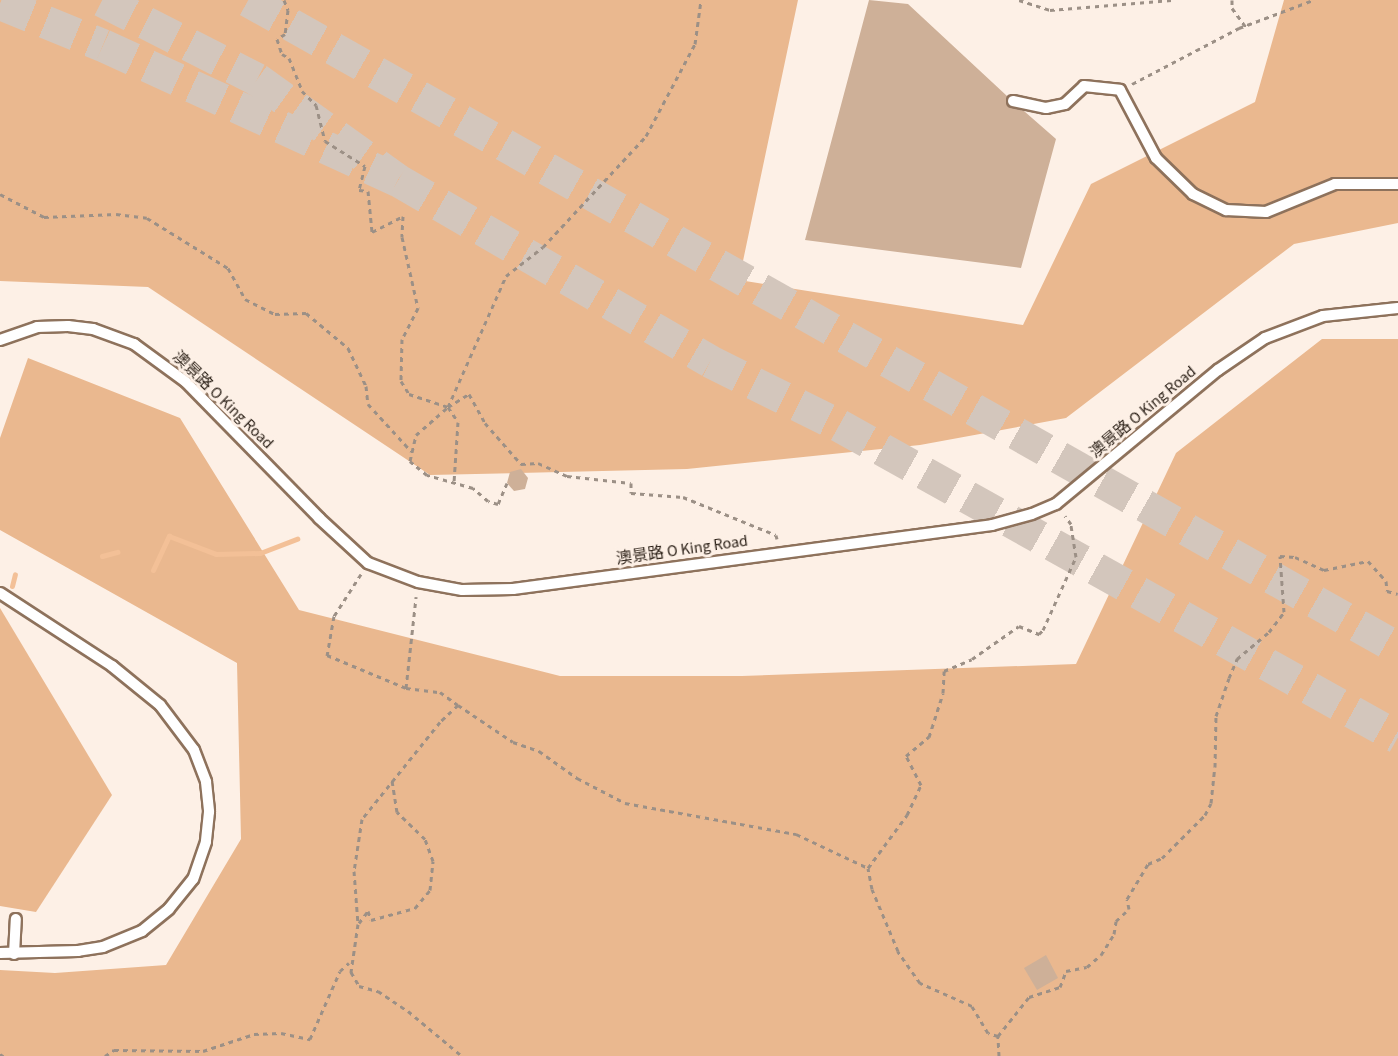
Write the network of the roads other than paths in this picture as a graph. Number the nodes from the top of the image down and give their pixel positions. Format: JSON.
{"nodes":[{"id":1,"x":1013,"y":101,"type":"dead end"},
{"id":2,"x":1398,"y":184,"type":"edge"},
{"id":3,"x":1398,"y":308,"type":"edge"},
{"id":4,"x":0,"y":340,"type":"edge"},
{"id":5,"x":0,"y":593,"type":"edge"},
{"id":6,"x":16,"y":919,"type":"dead end"},
{"id":7,"x":0,"y":953,"type":"edge"},
{"id":8,"x":14,"y":954,"type":"junction"}],
"edges":[{"from":1,"to":2,"type":"lane"},
{"from":3,"to":4,"type":"lane","name":"澳景路 O King Road"},
{"from":5,"to":8,"type":"lane"},
{"from":6,"to":8,"type":"lane"},
{"from":7,"to":8,"type":"lane"}]}
